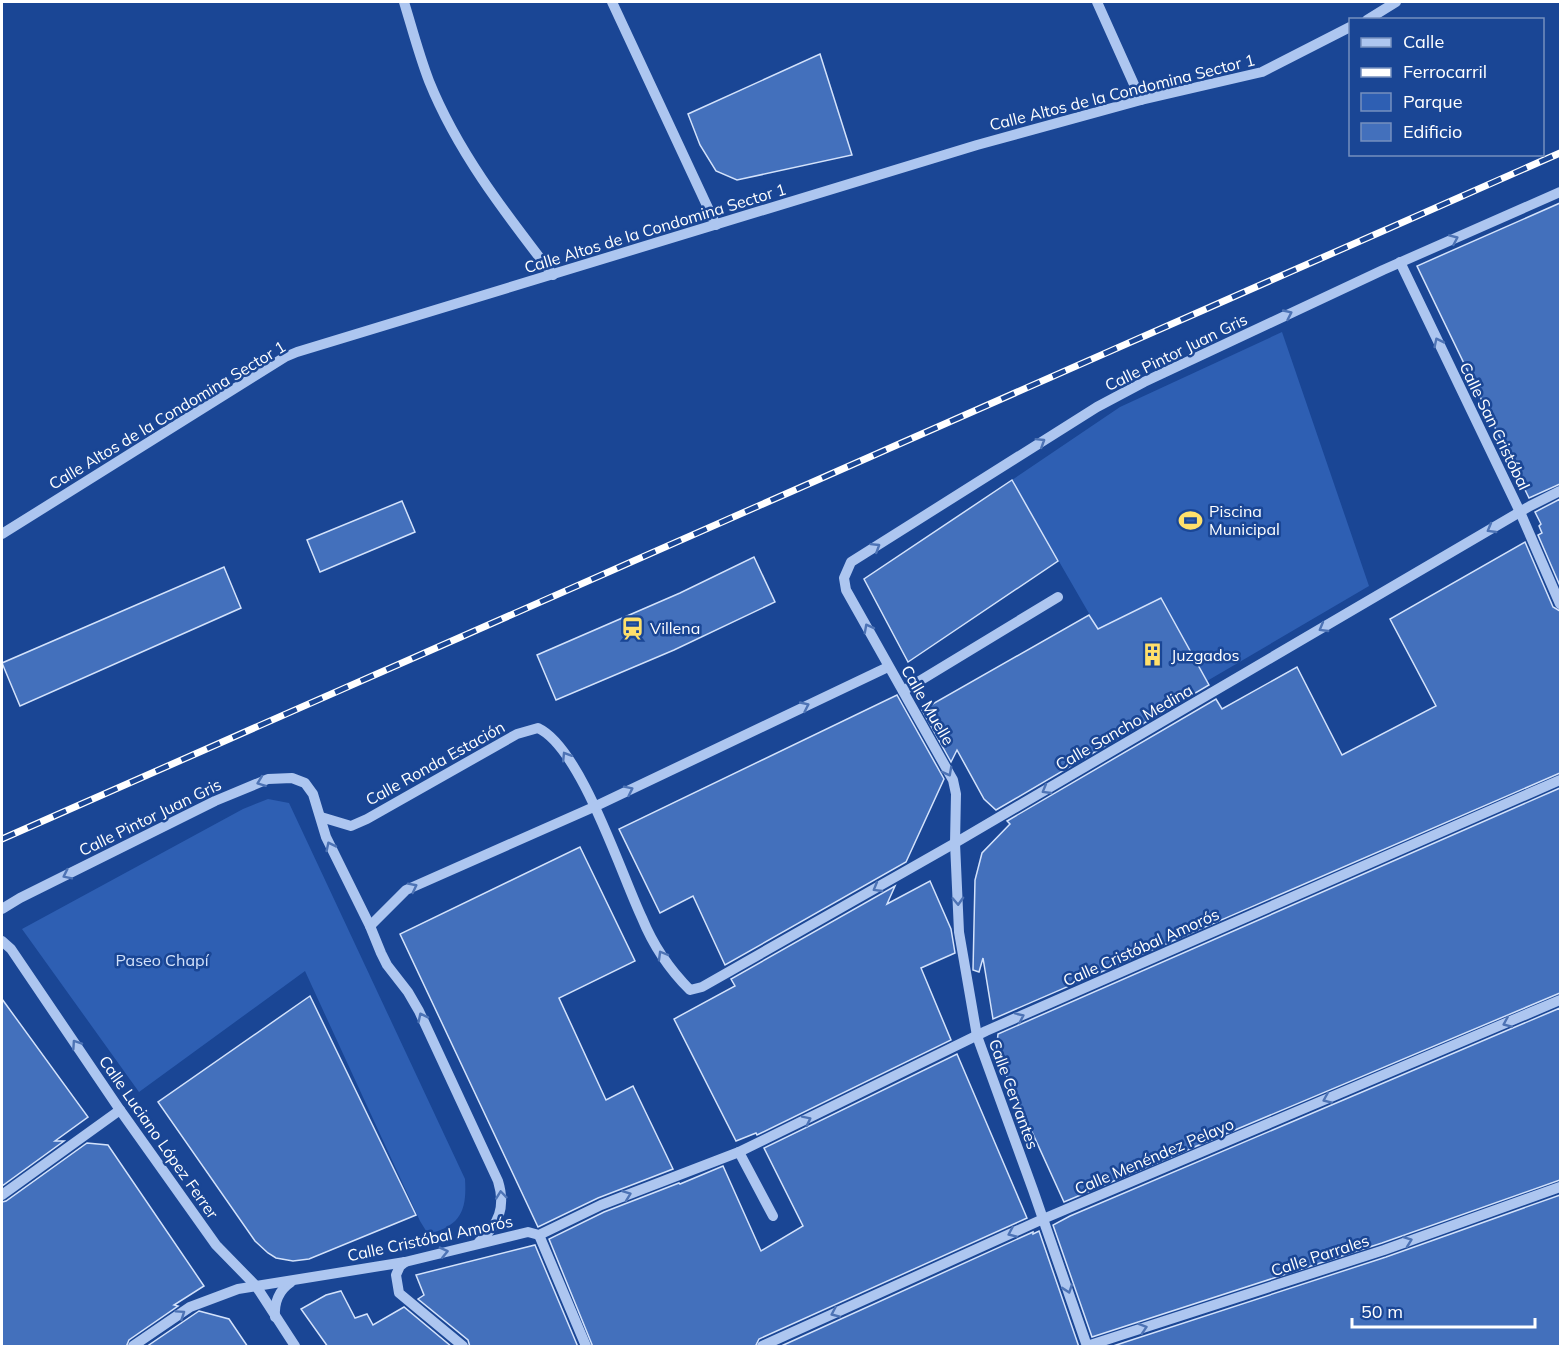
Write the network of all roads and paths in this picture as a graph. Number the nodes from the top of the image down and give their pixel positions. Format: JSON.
{"nodes":[{"id":1,"x":404,"y":2,"type":"edge"},
{"id":2,"x":612,"y":2,"type":"edge"},
{"id":3,"x":1097,"y":2,"type":"edge"},
{"id":4,"x":1396,"y":2,"type":"edge"},
{"id":5,"x":1369,"y":18,"type":"edge"},
{"id":6,"x":1349,"y":28,"type":"edge"},
{"id":7,"x":1141,"y":100,"type":"junction"},
{"id":8,"x":1560,"y":192,"type":"edge"},
{"id":9,"x":716,"y":225,"type":"junction"},
{"id":10,"x":1400,"y":262,"type":"junction"},
{"id":11,"x":553,"y":275,"type":"junction"},
{"id":12,"x":1560,"y":491,"type":"edge"},
{"id":13,"x":1520,"y":512,"type":"junction"},
{"id":14,"x":2,"y":534,"type":"edge"},
{"id":15,"x":846,"y":590,"type":"joint"},
{"id":16,"x":1058,"y":597,"type":"dead end"},
{"id":17,"x":1560,"y":604,"type":"edge"},
{"id":18,"x":888,"y":667,"type":"junction"},
{"id":19,"x":903,"y":691,"type":"junction"},
{"id":20,"x":1560,"y":780,"type":"edge"},
{"id":21,"x":596,"y":806,"type":"junction"},
{"id":22,"x":321,"y":817,"type":"junction"},
{"id":23,"x":956,"y":843,"type":"junction"},
{"id":24,"x":2,"y":909,"type":"edge"},
{"id":25,"x":370,"y":926,"type":"junction"},
{"id":26,"x":2,"y":941,"type":"edge"},
{"id":27,"x":1560,"y":1000,"type":"edge"},
{"id":28,"x":976,"y":1036,"type":"junction"},
{"id":29,"x":120,"y":1110,"type":"junction"},
{"id":30,"x":739,"y":1152,"type":"junction"},
{"id":31,"x":1560,"y":1187,"type":"edge"},
{"id":32,"x":2,"y":1195,"type":"edge"},
{"id":33,"x":773,"y":1216,"type":"dead end"},
{"id":34,"x":1043,"y":1219,"type":"junction"},
{"id":35,"x":539,"y":1235,"type":"junction"},
{"id":36,"x":477,"y":1244,"type":"junction"},
{"id":37,"x":405,"y":1262,"type":"junction"},
{"id":38,"x":287,"y":1283,"type":"junction"},
{"id":39,"x":256,"y":1286,"type":"junction"},
{"id":40,"x":275,"y":1317,"type":"junction"},
{"id":41,"x":133,"y":1347,"type":"edge"},
{"id":42,"x":295,"y":1347,"type":"edge"},
{"id":43,"x":464,"y":1347,"type":"edge"},
{"id":44,"x":586,"y":1347,"type":"edge"},
{"id":45,"x":762,"y":1347,"type":"edge"},
{"id":46,"x":1087,"y":1347,"type":"edge"}],
"edges":[{"from":1,"to":11,"type":"street"},
{"from":2,"to":9,"type":"street"},
{"from":3,"to":7,"type":"street"},
{"from":4,"to":5,"type":"street"},
{"from":6,"to":7,"type":"street","name":"Calle Altos de la Condomina Sector 1"},
{"from":7,"to":9,"type":"street","name":"Calle Altos de la Condomina Sector 1"},
{"from":10,"to":8,"type":"street","name":"Calle Pintor Juan Gris","one_way":true},
{"from":9,"to":11,"type":"street","name":"Calle Altos de la Condomina Sector 1"},
{"from":13,"to":10,"type":"street","name":"Calle San Cristóbal","one_way":true},
{"from":15,"to":10,"type":"street","name":"Calle Pintor Juan Gris","one_way":true},
{"from":11,"to":14,"type":"street","name":"Calle Altos de la Condomina Sector 1"},
{"from":12,"to":13,"type":"street","name":"Calle Sancho Medina"},
{"from":13,"to":17,"type":"street","name":"Calle San Cristóbal"},
{"from":13,"to":23,"type":"street","name":"Calle Sancho Medina","one_way":true},
{"from":18,"to":15,"type":"street","name":"Calle Muelle","one_way":true},
{"from":16,"to":19,"type":"street"},
{"from":18,"to":19,"type":"street","name":"Calle Muelle"},
{"from":21,"to":18,"type":"street","one_way":true},
{"from":19,"to":23,"type":"street","name":"Calle Muelle","one_way":true},
{"from":28,"to":20,"type":"street","name":"Calle Cristóbal Amorós","one_way":true},
{"from":21,"to":22,"type":"street","name":"Calle Ronda Estación","one_way":true},
{"from":23,"to":21,"type":"street","name":"Calle Sancho Medina","one_way":true},
{"from":25,"to":21,"type":"street","one_way":true},
{"from":22,"to":24,"type":"street","name":"Calle Pintor Juan Gris","one_way":true},
{"from":25,"to":22,"type":"street","one_way":true},
{"from":23,"to":28,"type":"street","name":"Calle Cervantes","one_way":true},
{"from":36,"to":25,"type":"street","one_way":true},
{"from":29,"to":26,"type":"street","name":"Calle Luciano López Ferrer","one_way":true},
{"from":27,"to":34,"type":"street","name":"Calle Menéndez Pelayo","one_way":true},
{"from":30,"to":28,"type":"street","name":"Calle Cristóbal Amorós","one_way":true},
{"from":28,"to":34,"type":"street","name":"Calle Cervantes"},
{"from":29,"to":32,"type":"street"},
{"from":29,"to":39,"type":"street","name":"Calle Luciano López Ferrer"},
{"from":30,"to":33,"type":"street"},
{"from":35,"to":30,"type":"street","name":"Calle Cristóbal Amorós","one_way":true},
{"from":46,"to":31,"type":"street","name":"Calle Parrales","one_way":true},
{"from":34,"to":45,"type":"street","name":"Calle Menéndez Pelayo","one_way":true},
{"from":34,"to":46,"type":"street","name":"Calle Cervantes","one_way":true},
{"from":35,"to":36,"type":"street","name":"Calle Cristóbal Amorós"},
{"from":35,"to":44,"type":"street"},
{"from":37,"to":36,"type":"street","name":"Calle Cristóbal Amorós","one_way":true},
{"from":37,"to":38,"type":"street","name":"Calle Cristóbal Amorós"},
{"from":37,"to":43,"type":"street"},
{"from":38,"to":39,"type":"street","name":"Calle Cristóbal Amorós"},
{"from":38,"to":40,"type":"street"},
{"from":39,"to":40,"type":"street","name":"Calle Luciano López Ferrer"},
{"from":41,"to":39,"type":"street","name":"Calle Cristóbal Amorós","one_way":true},
{"from":40,"to":42,"type":"street","name":"Calle Luciano López Ferrer"}]}
